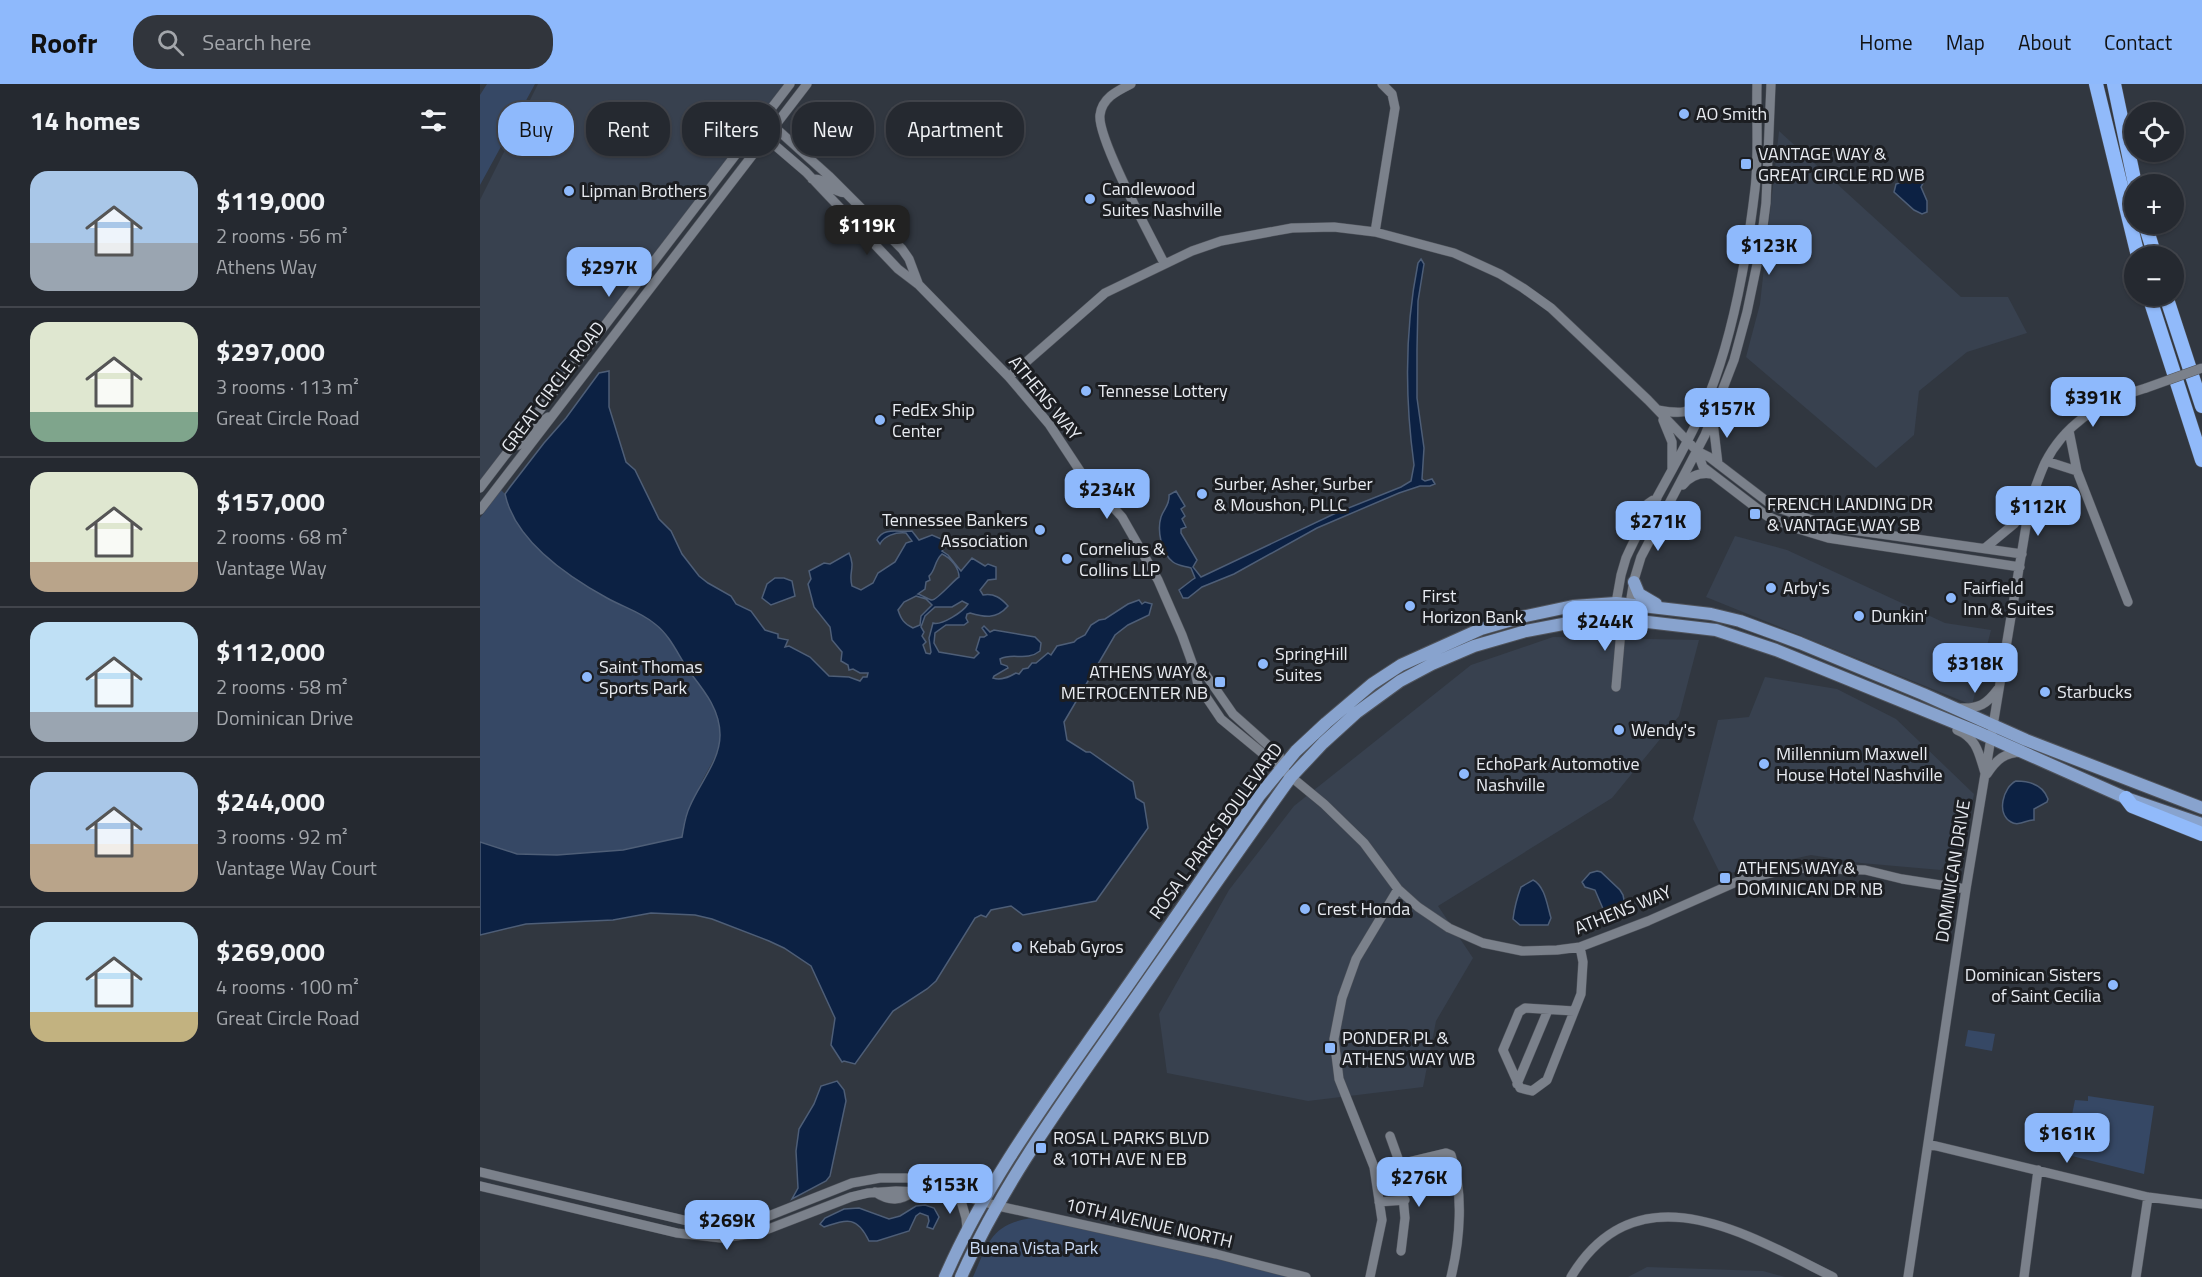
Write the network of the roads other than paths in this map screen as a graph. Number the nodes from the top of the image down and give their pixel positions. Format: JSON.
{"nodes":[{"id":1,"x":790,"y":84,"type":"edge"},
{"id":2,"x":807,"y":84,"type":"edge"},
{"id":3,"x":1131,"y":84,"type":"edge"},
{"id":4,"x":1382,"y":84,"type":"edge"},
{"id":5,"x":1757,"y":84,"type":"edge"},
{"id":6,"x":1771,"y":84,"type":"edge"},
{"id":7,"x":2096,"y":84,"type":"edge"},
{"id":8,"x":2114,"y":84,"type":"edge"},
{"id":9,"x":776,"y":102,"type":"edge"},
{"id":10,"x":780,"y":120,"type":"edge"},
{"id":11,"x":780,"y":132,"type":"edge"},
{"id":12,"x":780,"y":150,"type":"edge"},
{"id":13,"x":735,"y":156,"type":"edge"},
{"id":14,"x":753,"y":156,"type":"edge"},
{"id":15,"x":2133,"y":174,"type":"edge"},
{"id":16,"x":812,"y":179,"type":"junction"},
{"id":17,"x":846,"y":193,"type":"junction"},
{"id":18,"x":1375,"y":232,"type":"junction"},
{"id":19,"x":2136,"y":246,"type":"edge"},
{"id":20,"x":1164,"y":263,"type":"junction"},
{"id":21,"x":919,"y":285,"type":"junction"},
{"id":22,"x":2152,"y":306,"type":"edge"},
{"id":23,"x":2169,"y":306,"type":"edge"},
{"id":24,"x":2202,"y":368,"type":"edge"},
{"id":25,"x":1009,"y":377,"type":"junction"},
{"id":26,"x":1706,"y":401,"type":"junction"},
{"id":27,"x":2202,"y":406,"type":"edge"},
{"id":28,"x":1658,"y":410,"type":"junction"},
{"id":29,"x":554,"y":414,"type":"junction"},
{"id":30,"x":1713,"y":415,"type":"junction"},
{"id":31,"x":2069,"y":431,"type":"junction"},
{"id":32,"x":1688,"y":442,"type":"junction"},
{"id":33,"x":512,"y":446,"type":"junction"},
{"id":34,"x":1697,"y":451,"type":"junction"},
{"id":35,"x":2202,"y":460,"type":"edge"},
{"id":36,"x":2046,"y":461,"type":"junction"},
{"id":37,"x":1718,"y":464,"type":"junction"},
{"id":38,"x":2077,"y":471,"type":"junction"},
{"id":39,"x":1671,"y":474,"type":"junction"},
{"id":40,"x":1712,"y":474,"type":"junction"},
{"id":41,"x":480,"y":488,"type":"edge"},
{"id":42,"x":1673,"y":495,"type":"junction"},
{"id":43,"x":2030,"y":502,"type":"junction"},
{"id":44,"x":1773,"y":506,"type":"junction"},
{"id":45,"x":480,"y":510,"type":"edge"},
{"id":46,"x":1767,"y":516,"type":"junction"},
{"id":47,"x":1936,"y":541,"type":"junction"},
{"id":48,"x":1985,"y":548,"type":"junction"},
{"id":49,"x":1935,"y":554,"type":"junction"},
{"id":50,"x":2022,"y":554,"type":"junction"},
{"id":51,"x":2020,"y":567,"type":"junction"},
{"id":52,"x":1634,"y":582,"type":"junction"},
{"id":53,"x":2128,"y":602,"type":"dead end"},
{"id":54,"x":1616,"y":603,"type":"junction"},
{"id":55,"x":1630,"y":604,"type":"junction"},
{"id":56,"x":1668,"y":609,"type":"junction"},
{"id":57,"x":1622,"y":619,"type":"junction"},
{"id":58,"x":1776,"y":650,"type":"junction"},
{"id":59,"x":1854,"y":666,"type":"junction"},
{"id":60,"x":1616,"y":687,"type":"dead end"},
{"id":61,"x":1999,"y":687,"type":"junction"},
{"id":62,"x":1920,"y":708,"type":"junction"},
{"id":63,"x":1955,"y":708,"type":"junction"},
{"id":64,"x":1993,"y":732,"type":"junction"},
{"id":65,"x":2023,"y":752,"type":"junction"},
{"id":66,"x":1282,"y":768,"type":"junction"},
{"id":67,"x":1986,"y":776,"type":"junction"},
{"id":68,"x":1291,"y":777,"type":"junction"},
{"id":69,"x":2126,"y":798,"type":"junction"},
{"id":70,"x":2202,"y":808,"type":"edge"},
{"id":71,"x":2202,"y":824,"type":"edge"},
{"id":72,"x":2202,"y":834,"type":"edge"},
{"id":73,"x":1398,"y":889,"type":"junction"},
{"id":74,"x":1966,"y":890,"type":"junction"},
{"id":75,"x":1580,"y":947,"type":"junction"},
{"id":76,"x":1548,"y":1010,"type":"junction"},
{"id":77,"x":1574,"y":1011,"type":"junction"},
{"id":78,"x":1517,"y":1084,"type":"junction"},
{"id":79,"x":1390,"y":1136,"type":"dead end"},
{"id":80,"x":1928,"y":1143,"type":"junction"},
{"id":81,"x":1400,"y":1164,"type":"junction"},
{"id":82,"x":2038,"y":1170,"type":"junction"},
{"id":83,"x":480,"y":1172,"type":"edge"},
{"id":84,"x":480,"y":1185,"type":"edge"},
{"id":85,"x":956,"y":1194,"type":"junction"},
{"id":86,"x":2148,"y":1197,"type":"junction"},
{"id":87,"x":1405,"y":1200,"type":"junction"},
{"id":88,"x":984,"y":1201,"type":"junction"},
{"id":89,"x":1379,"y":1202,"type":"junction"},
{"id":90,"x":2202,"y":1204,"type":"edge"},
{"id":91,"x":998,"y":1206,"type":"junction"},
{"id":92,"x":967,"y":1233,"type":"junction"},
{"id":93,"x":1401,"y":1251,"type":"dead end"},
{"id":94,"x":945,"y":1277,"type":"edge"},
{"id":95,"x":961,"y":1277,"type":"edge"},
{"id":96,"x":1306,"y":1277,"type":"edge"},
{"id":97,"x":1370,"y":1277,"type":"edge"},
{"id":98,"x":1451,"y":1277,"type":"edge"},
{"id":99,"x":1571,"y":1277,"type":"edge"},
{"id":100,"x":1833,"y":1277,"type":"edge"},
{"id":101,"x":1908,"y":1277,"type":"edge"},
{"id":102,"x":2024,"y":1277,"type":"edge"},
{"id":103,"x":2136,"y":1277,"type":"edge"}],
"edges":[{"from":1,"to":9,"type":"street","name":"GREAT CIRCLE ROAD"},
{"from":2,"to":10,"type":"street","name":"GREAT CIRCLE ROAD"},
{"from":3,"to":20,"type":"street"},
{"from":4,"to":18,"type":"street"},
{"from":5,"to":26,"type":"street"},
{"from":6,"to":30,"type":"street"},
{"from":7,"to":19,"type":"highway"},
{"from":8,"to":15,"type":"highway"},
{"from":11,"to":17,"type":"street","name":"ATHENS WAY"},
{"from":12,"to":16,"type":"street","name":"ATHENS WAY"},
{"from":13,"to":33,"type":"street","name":"GREAT CIRCLE ROAD"},
{"from":14,"to":29,"type":"street","name":"GREAT CIRCLE ROAD"},
{"from":16,"to":17,"type":"street"},
{"from":16,"to":21,"type":"street","name":"ATHENS WAY"},
{"from":17,"to":21,"type":"street","name":"ATHENS WAY"},
{"from":18,"to":20,"type":"street"},
{"from":18,"to":28,"type":"street"},
{"from":20,"to":25,"type":"street"},
{"from":21,"to":25,"type":"street","name":"ATHENS WAY"},
{"from":22,"to":35,"type":"highway"},
{"from":23,"to":27,"type":"highway"},
{"from":24,"to":31,"type":"street","name":"DOMINICAN DRIVE","bridge":true},
{"from":25,"to":66,"type":"street","name":"ATHENS WAY"},
{"from":26,"to":28,"type":"street"},
{"from":26,"to":32,"type":"street"},
{"from":28,"to":32,"type":"street"},
{"from":28,"to":39,"type":"street"},
{"from":29,"to":33,"type":"street"},
{"from":29,"to":45,"type":"street","name":"GREAT CIRCLE ROAD"},
{"from":30,"to":34,"type":"street"},
{"from":30,"to":37,"type":"street"},
{"from":31,"to":36,"type":"street","name":"DOMINICAN DRIVE"},
{"from":31,"to":38,"type":"street"},
{"from":32,"to":34,"type":"street"},
{"from":32,"to":39,"type":"street"},
{"from":33,"to":41,"type":"street","name":"GREAT CIRCLE ROAD"},
{"from":34,"to":37,"type":"street"},
{"from":34,"to":40,"type":"street"},
{"from":34,"to":42,"type":"street"},
{"from":36,"to":38,"type":"street"},
{"from":36,"to":43,"type":"street","name":"DOMINICAN DRIVE"},
{"from":37,"to":44,"type":"street"},
{"from":38,"to":53,"type":"street"},
{"from":39,"to":54,"type":"street"},
{"from":40,"to":42,"type":"street"},
{"from":40,"to":46,"type":"street"},
{"from":42,"to":52,"type":"street"},
{"from":43,"to":48,"type":"street"},
{"from":43,"to":50,"type":"street","name":"DOMINICAN DRIVE"},
{"from":44,"to":46,"type":"street"},
{"from":44,"to":47,"type":"street"},
{"from":46,"to":49,"type":"street"},
{"from":47,"to":48,"type":"street"},
{"from":47,"to":49,"type":"street"},
{"from":48,"to":50,"type":"street"},
{"from":49,"to":51,"type":"street"},
{"from":50,"to":51,"type":"street","name":"DOMINICAN DRIVE"},
{"from":51,"to":61,"type":"street","name":"DOMINICAN DRIVE"},
{"from":52,"to":55,"type":"street"},
{"from":52,"to":56,"type":"main road"},
{"from":54,"to":55,"type":"main road","name":"ROSA L PARKS BOULEVARD"},
{"from":54,"to":57,"type":"street"},
{"from":54,"to":66,"type":"main road","name":"ROSA L PARKS BOULEVARD"},
{"from":55,"to":56,"type":"main road","name":"ROSA L PARKS BOULEVARD"},
{"from":55,"to":57,"type":"street"},
{"from":56,"to":59,"type":"main road","name":"ROSA L PARKS BOULEVARD"},
{"from":57,"to":58,"type":"main road","name":"ROSA L PARKS BOULEVARD"},
{"from":57,"to":60,"type":"street"},
{"from":57,"to":68,"type":"main road","name":"ROSA L PARKS BOULEVARD"},
{"from":58,"to":59,"type":"main road"},
{"from":58,"to":62,"type":"main road","name":"ROSA L PARKS BOULEVARD"},
{"from":59,"to":63,"type":"main road","name":"ROSA L PARKS BOULEVARD"},
{"from":61,"to":63,"type":"street"},
{"from":61,"to":64,"type":"street","name":"DOMINICAN DRIVE"},
{"from":62,"to":64,"type":"main road","name":"ROSA L PARKS BOULEVARD"},
{"from":62,"to":67,"type":"street"},
{"from":63,"to":64,"type":"main road","name":"ROSA L PARKS BOULEVARD"},
{"from":64,"to":65,"type":"main road","name":"ROSA L PARKS BOULEVARD"},
{"from":64,"to":67,"type":"street","name":"DOMINICAN DRIVE"},
{"from":64,"to":70,"type":"main road","name":"ROSA L PARKS BOULEVARD"},
{"from":65,"to":67,"type":"street"},
{"from":65,"to":69,"type":"main road","name":"ROSA L PARKS BOULEVARD"},
{"from":66,"to":68,"type":"street","name":"ATHENS WAY"},
{"from":66,"to":88,"type":"main road","name":"ROSA L PARKS BOULEVARD"},
{"from":67,"to":74,"type":"street","name":"DOMINICAN DRIVE"},
{"from":68,"to":73,"type":"street","name":"ATHENS WAY"},
{"from":68,"to":91,"type":"main road","name":"ROSA L PARKS BOULEVARD"},
{"from":69,"to":71,"type":"main road","name":"ROSA L PARKS BOULEVARD"},
{"from":69,"to":72,"type":"highway"},
{"from":73,"to":75,"type":"street","name":"ATHENS WAY"},
{"from":73,"to":89,"type":"street"},
{"from":74,"to":75,"type":"street","name":"ATHENS WAY"},
{"from":74,"to":80,"type":"street","name":"DOMINICAN DRIVE"},
{"from":75,"to":77,"type":"street"},
{"from":76,"to":77,"type":"street"},
{"from":76,"to":78,"type":"street"},
{"from":76,"to":78,"type":"street"},
{"from":77,"to":78,"type":"street"},
{"from":79,"to":81,"type":"street"},
{"from":80,"to":82,"type":"street"},
{"from":80,"to":101,"type":"street","name":"DOMINICAN DRIVE"},
{"from":81,"to":87,"type":"street"},
{"from":81,"to":98,"type":"street"},
{"from":82,"to":86,"type":"street"},
{"from":82,"to":102,"type":"street"},
{"from":83,"to":85,"type":"street"},
{"from":84,"to":85,"type":"street"},
{"from":85,"to":88,"type":"street"},
{"from":85,"to":92,"type":"street"},
{"from":86,"to":90,"type":"street"},
{"from":86,"to":103,"type":"street"},
{"from":87,"to":89,"type":"street"},
{"from":87,"to":93,"type":"street"},
{"from":88,"to":91,"type":"street","name":"10TH AVENUE NORTH"},
{"from":88,"to":92,"type":"main road","name":"ROSA L PARKS BOULEVARD"},
{"from":89,"to":97,"type":"street"},
{"from":91,"to":95,"type":"main road","name":"ROSA L PARKS BOULEVARD"},
{"from":91,"to":96,"type":"street","name":"10TH AVENUE NORTH"},
{"from":92,"to":94,"type":"main road","name":"ROSA L PARKS BOULEVARD"},
{"from":99,"to":100,"type":"street"}]}
